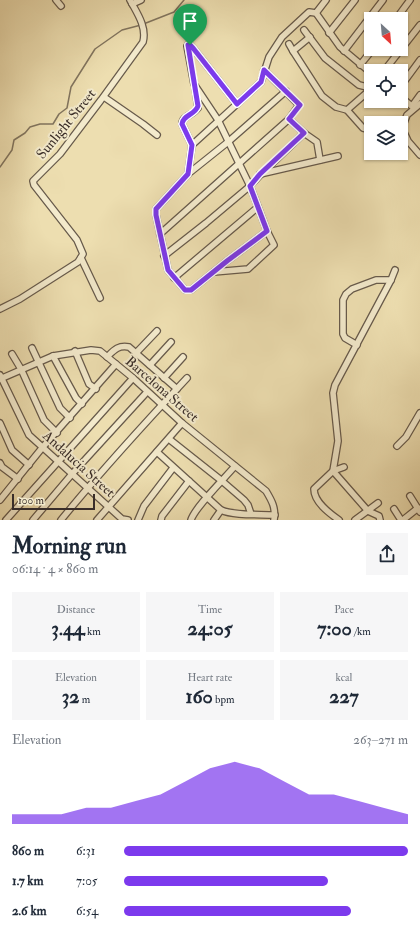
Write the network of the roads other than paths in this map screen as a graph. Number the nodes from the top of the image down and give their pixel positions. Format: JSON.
{"nodes":[{"id":1,"x":56,"y":0,"type":"edge"},
{"id":2,"x":141,"y":0,"type":"edge"},
{"id":3,"x":326,"y":0,"type":"edge"},
{"id":4,"x":355,"y":0,"type":"edge"},
{"id":5,"x":383,"y":0,"type":"edge"},
{"id":6,"x":410,"y":0,"type":"edge"},
{"id":7,"x":131,"y":2,"type":"edge"},
{"id":8,"x":61,"y":6,"type":"dead end"},
{"id":9,"x":401,"y":12,"type":"edge"},
{"id":10,"x":316,"y":13,"type":"junction"},
{"id":11,"x":420,"y":25,"type":"edge"},
{"id":12,"x":304,"y":30,"type":"dead end"},
{"id":13,"x":329,"y":33,"type":"junction"},
{"id":14,"x":310,"y":37,"type":"junction"},
{"id":15,"x":289,"y":44,"type":"dead end"},
{"id":16,"x":293,"y":51,"type":"junction"},
{"id":17,"x":344,"y":51,"type":"junction"},
{"id":18,"x":367,"y":56,"type":"edge"},
{"id":19,"x":420,"y":60,"type":"edge"},
{"id":20,"x":389,"y":64,"type":"edge"},
{"id":21,"x":360,"y":65,"type":"junction"},
{"id":22,"x":364,"y":68,"type":"edge"},
{"id":23,"x":264,"y":70,"type":"junction"},
{"id":24,"x":408,"y":76,"type":"edge"},
{"id":25,"x":194,"y":84,"type":"junction"},
{"id":26,"x":364,"y":87,"type":"edge"},
{"id":27,"x":286,"y":91,"type":"junction"},
{"id":28,"x":364,"y":95,"type":"edge"},
{"id":29,"x":420,"y":95,"type":"edge"},
{"id":30,"x":104,"y":97,"type":"junction"},
{"id":31,"x":408,"y":103,"type":"edge"},
{"id":32,"x":237,"y":104,"type":"junction"},
{"id":33,"x":420,"y":104,"type":"edge"},
{"id":34,"x":413,"y":107,"type":"junction"},
{"id":35,"x":347,"y":110,"type":"junction"},
{"id":36,"x":407,"y":116,"type":"edge"},
{"id":37,"x":289,"y":119,"type":"junction"},
{"id":38,"x":218,"y":120,"type":"junction"},
{"id":39,"x":364,"y":128,"type":"edge"},
{"id":40,"x":304,"y":133,"type":"junction"},
{"id":41,"x":157,"y":136,"type":"dead end"},
{"id":42,"x":408,"y":141,"type":"edge"},
{"id":43,"x":228,"y":142,"type":"junction"},
{"id":44,"x":192,"y":145,"type":"junction"},
{"id":45,"x":420,"y":155,"type":"edge"},
{"id":46,"x":338,"y":156,"type":"dead end"},
{"id":47,"x":320,"y":160,"type":"junction"},
{"id":48,"x":239,"y":163,"type":"junction"},
{"id":49,"x":188,"y":174,"type":"junction"},
{"id":50,"x":260,"y":174,"type":"junction"},
{"id":51,"x":250,"y":186,"type":"junction"},
{"id":52,"x":258,"y":207,"type":"junction"},
{"id":53,"x":267,"y":231,"type":"junction"},
{"id":54,"x":160,"y":234,"type":"junction"},
{"id":55,"x":164,"y":256,"type":"junction"},
{"id":56,"x":81,"y":258,"type":"junction"},
{"id":57,"x":395,"y":270,"type":"dead end"},
{"id":58,"x":213,"y":272,"type":"junction"},
{"id":59,"x":174,"y":278,"type":"junction"},
{"id":60,"x":391,"y":280,"type":"junction"},
{"id":61,"x":100,"y":298,"type":"dead end"},
{"id":62,"x":0,"y":309,"type":"edge"},
{"id":63,"x":157,"y":331,"type":"dead end"},
{"id":64,"x":171,"y":342,"type":"dead end"},
{"id":65,"x":357,"y":345,"type":"junction"},
{"id":66,"x":32,"y":348,"type":"dead end"},
{"id":67,"x":75,"y":351,"type":"junction"},
{"id":68,"x":136,"y":353,"type":"junction"},
{"id":69,"x":12,"y":354,"type":"dead end"},
{"id":70,"x":53,"y":356,"type":"junction"},
{"id":71,"x":107,"y":357,"type":"junction"},
{"id":72,"x":183,"y":357,"type":"dead end"},
{"id":73,"x":38,"y":362,"type":"junction"},
{"id":74,"x":116,"y":364,"type":"junction"},
{"id":75,"x":150,"y":365,"type":"junction"},
{"id":76,"x":21,"y":369,"type":"junction"},
{"id":77,"x":0,"y":377,"type":"edge"},
{"id":78,"x":133,"y":378,"type":"junction"},
{"id":79,"x":164,"y":378,"type":"junction"},
{"id":80,"x":187,"y":378,"type":"dead end"},
{"id":81,"x":96,"y":389,"type":"junction"},
{"id":82,"x":177,"y":389,"type":"junction"},
{"id":83,"x":147,"y":392,"type":"junction"},
{"id":84,"x":82,"y":404,"type":"junction"},
{"id":85,"x":162,"y":404,"type":"junction"},
{"id":86,"x":420,"y":413,"type":"edge"},
{"id":87,"x":70,"y":418,"type":"junction"},
{"id":88,"x":0,"y":423,"type":"edge"},
{"id":89,"x":182,"y":423,"type":"junction"},
{"id":90,"x":57,"y":433,"type":"junction"},
{"id":91,"x":169,"y":439,"type":"junction"},
{"id":92,"x":397,"y":446,"type":"dead end"},
{"id":93,"x":42,"y":448,"type":"junction"},
{"id":94,"x":157,"y":452,"type":"junction"},
{"id":95,"x":58,"y":463,"type":"junction"},
{"id":96,"x":0,"y":464,"type":"edge"},
{"id":97,"x":28,"y":465,"type":"junction"},
{"id":98,"x":235,"y":466,"type":"junction"},
{"id":99,"x":344,"y":467,"type":"dead end"},
{"id":100,"x":173,"y":468,"type":"junction"},
{"id":101,"x":333,"y":471,"type":"junction"},
{"id":102,"x":72,"y":474,"type":"junction"},
{"id":103,"x":18,"y":479,"type":"junction"},
{"id":104,"x":189,"y":481,"type":"junction"},
{"id":105,"x":222,"y":481,"type":"junction"},
{"id":106,"x":87,"y":488,"type":"junction"},
{"id":107,"x":410,"y":496,"type":"dead end"},
{"id":108,"x":207,"y":497,"type":"junction"},
{"id":109,"x":0,"y":500,"type":"edge"},
{"id":110,"x":378,"y":503,"type":"dead end"},
{"id":111,"x":108,"y":507,"type":"junction"},
{"id":112,"x":394,"y":509,"type":"dead end"},
{"id":113,"x":221,"y":510,"type":"junction"},
{"id":114,"x":419,"y":510,"type":"edge"},
{"id":115,"x":368,"y":511,"type":"junction"},
{"id":116,"x":251,"y":514,"type":"junction"},
{"id":117,"x":0,"y":516,"type":"edge"},
{"id":118,"x":275,"y":517,"type":"edge"},
{"id":119,"x":6,"y":520,"type":"edge"},
{"id":120,"x":33,"y":520,"type":"edge"},
{"id":121,"x":61,"y":520,"type":"edge"},
{"id":122,"x":97,"y":520,"type":"edge"},
{"id":123,"x":128,"y":520,"type":"edge"},
{"id":124,"x":138,"y":520,"type":"edge"},
{"id":125,"x":161,"y":520,"type":"edge"},
{"id":126,"x":191,"y":520,"type":"edge"},
{"id":127,"x":214,"y":520,"type":"edge"},
{"id":128,"x":338,"y":520,"type":"edge"},
{"id":129,"x":354,"y":520,"type":"edge"},
{"id":130,"x":380,"y":520,"type":"edge"},
{"id":131,"x":402,"y":520,"type":"edge"}],
"edges":[{"from":1,"to":8,"type":"street"},
{"from":2,"to":7,"type":"street"},
{"from":3,"to":10,"type":"street"},
{"from":4,"to":13,"type":"street"},
{"from":5,"to":17,"type":"street"},
{"from":6,"to":9,"type":"street"},
{"from":7,"to":30,"type":"street","name":"Sunlight Street"},
{"from":10,"to":13,"type":"street"},
{"from":10,"to":23,"type":"street"},
{"from":11,"to":20,"type":"street"},
{"from":12,"to":14,"type":"street"},
{"from":13,"to":17,"type":"street"},
{"from":14,"to":16,"type":"street"},
{"from":14,"to":26,"type":"street"},
{"from":15,"to":16,"type":"street"},
{"from":16,"to":35,"type":"street"},
{"from":17,"to":21,"type":"street"},
{"from":18,"to":21,"type":"street"},
{"from":19,"to":24,"type":"street"},
{"from":21,"to":22,"type":"street"},
{"from":23,"to":27,"type":"street"},
{"from":23,"to":32,"type":"street"},
{"from":25,"to":32,"type":"street"},
{"from":25,"to":38,"type":"street"},
{"from":25,"to":44,"type":"street"},
{"from":27,"to":37,"type":"street"},
{"from":27,"to":43,"type":"street"},
{"from":28,"to":35,"type":"street"},
{"from":29,"to":34,"type":"street"},
{"from":30,"to":41,"type":"street"},
{"from":30,"to":56,"type":"street","name":"Sunlight Street"},
{"from":31,"to":34,"type":"street"},
{"from":32,"to":38,"type":"street"},
{"from":33,"to":34,"type":"street"},
{"from":34,"to":36,"type":"street"},
{"from":35,"to":39,"type":"street"},
{"from":37,"to":40,"type":"street"},
{"from":37,"to":48,"type":"street"},
{"from":38,"to":43,"type":"street"},
{"from":38,"to":44,"type":"street"},
{"from":40,"to":47,"type":"street"},
{"from":40,"to":50,"type":"street"},
{"from":42,"to":45,"type":"street"},
{"from":43,"to":48,"type":"street"},
{"from":43,"to":49,"type":"street"},
{"from":44,"to":49,"type":"street"},
{"from":46,"to":47,"type":"street"},
{"from":47,"to":50,"type":"street"},
{"from":48,"to":51,"type":"street"},
{"from":48,"to":54,"type":"street"},
{"from":49,"to":54,"type":"street"},
{"from":50,"to":51,"type":"street"},
{"from":51,"to":52,"type":"street"},
{"from":51,"to":55,"type":"street"},
{"from":52,"to":53,"type":"street"},
{"from":52,"to":59,"type":"street"},
{"from":53,"to":58,"type":"street"},
{"from":53,"to":58,"type":"street"},
{"from":54,"to":55,"type":"street"},
{"from":55,"to":59,"type":"street"},
{"from":56,"to":61,"type":"street"},
{"from":56,"to":62,"type":"street"},
{"from":57,"to":60,"type":"street"},
{"from":58,"to":59,"type":"street"},
{"from":60,"to":65,"type":"street"},
{"from":60,"to":65,"type":"street"},
{"from":63,"to":68,"type":"street"},
{"from":64,"to":75,"type":"street"},
{"from":65,"to":101,"type":"street"},
{"from":66,"to":73,"type":"street"},
{"from":67,"to":70,"type":"street","name":"Barcelona Street"},
{"from":67,"to":71,"type":"street","name":"Barcelona Street"},
{"from":67,"to":81,"type":"street"},
{"from":68,"to":71,"type":"street"},
{"from":68,"to":75,"type":"street"},
{"from":69,"to":76,"type":"street"},
{"from":70,"to":73,"type":"street","name":"Barcelona Street"},
{"from":70,"to":84,"type":"street"},
{"from":71,"to":74,"type":"street","name":"Barcelona Street"},
{"from":72,"to":79,"type":"street"},
{"from":73,"to":76,"type":"street","name":"Barcelona Street"},
{"from":73,"to":87,"type":"street"},
{"from":74,"to":78,"type":"street","name":"Barcelona Street"},
{"from":74,"to":81,"type":"street"},
{"from":75,"to":79,"type":"street"},
{"from":76,"to":77,"type":"street","name":"Barcelona Street"},
{"from":76,"to":90,"type":"street"},
{"from":77,"to":93,"type":"street","name":"Andalucia Street"},
{"from":78,"to":83,"type":"street","name":"Barcelona Street"},
{"from":78,"to":95,"type":"street"},
{"from":79,"to":82,"type":"street"},
{"from":80,"to":82,"type":"street"},
{"from":81,"to":84,"type":"street"},
{"from":82,"to":85,"type":"street"},
{"from":83,"to":85,"type":"street","name":"Barcelona Street"},
{"from":83,"to":102,"type":"street"},
{"from":84,"to":87,"type":"street"},
{"from":85,"to":89,"type":"street","name":"Barcelona Street"},
{"from":85,"to":106,"type":"street"},
{"from":86,"to":92,"type":"street"},
{"from":87,"to":90,"type":"street"},
{"from":88,"to":97,"type":"street"},
{"from":89,"to":91,"type":"street"},
{"from":89,"to":98,"type":"street","name":"Barcelona Street"},
{"from":90,"to":93,"type":"street"},
{"from":91,"to":94,"type":"street"},
{"from":91,"to":105,"type":"street"},
{"from":93,"to":95,"type":"street","name":"Andalucia Street"},
{"from":93,"to":97,"type":"street"},
{"from":94,"to":100,"type":"street"},
{"from":94,"to":111,"type":"street"},
{"from":95,"to":102,"type":"street","name":"Andalucia Street"},
{"from":95,"to":119,"type":"street"},
{"from":96,"to":103,"type":"street"},
{"from":97,"to":103,"type":"street"},
{"from":98,"to":105,"type":"street"},
{"from":98,"to":118,"type":"street","name":"Barcelona Street"},
{"from":99,"to":101,"type":"street"},
{"from":100,"to":104,"type":"street"},
{"from":100,"to":124,"type":"street"},
{"from":101,"to":115,"type":"street"},
{"from":101,"to":128,"type":"street"},
{"from":102,"to":106,"type":"street","name":"Andalucia Street"},
{"from":102,"to":120,"type":"street"},
{"from":103,"to":109,"type":"street"},
{"from":104,"to":108,"type":"street"},
{"from":104,"to":125,"type":"street"},
{"from":105,"to":108,"type":"street"},
{"from":105,"to":116,"type":"street"},
{"from":106,"to":111,"type":"street","name":"Andalucia Street"},
{"from":106,"to":121,"type":"street"},
{"from":107,"to":114,"type":"street"},
{"from":108,"to":113,"type":"street"},
{"from":108,"to":126,"type":"street"},
{"from":110,"to":115,"type":"street"},
{"from":111,"to":122,"type":"street"},
{"from":111,"to":123,"type":"street","name":"Andalucia Street"},
{"from":112,"to":131,"type":"street"},
{"from":113,"to":116,"type":"street"},
{"from":113,"to":127,"type":"street"},
{"from":114,"to":131,"type":"street"},
{"from":115,"to":129,"type":"street"},
{"from":115,"to":130,"type":"street"},
{"from":116,"to":118,"type":"street"},
{"from":117,"to":119,"type":"street"}]}
